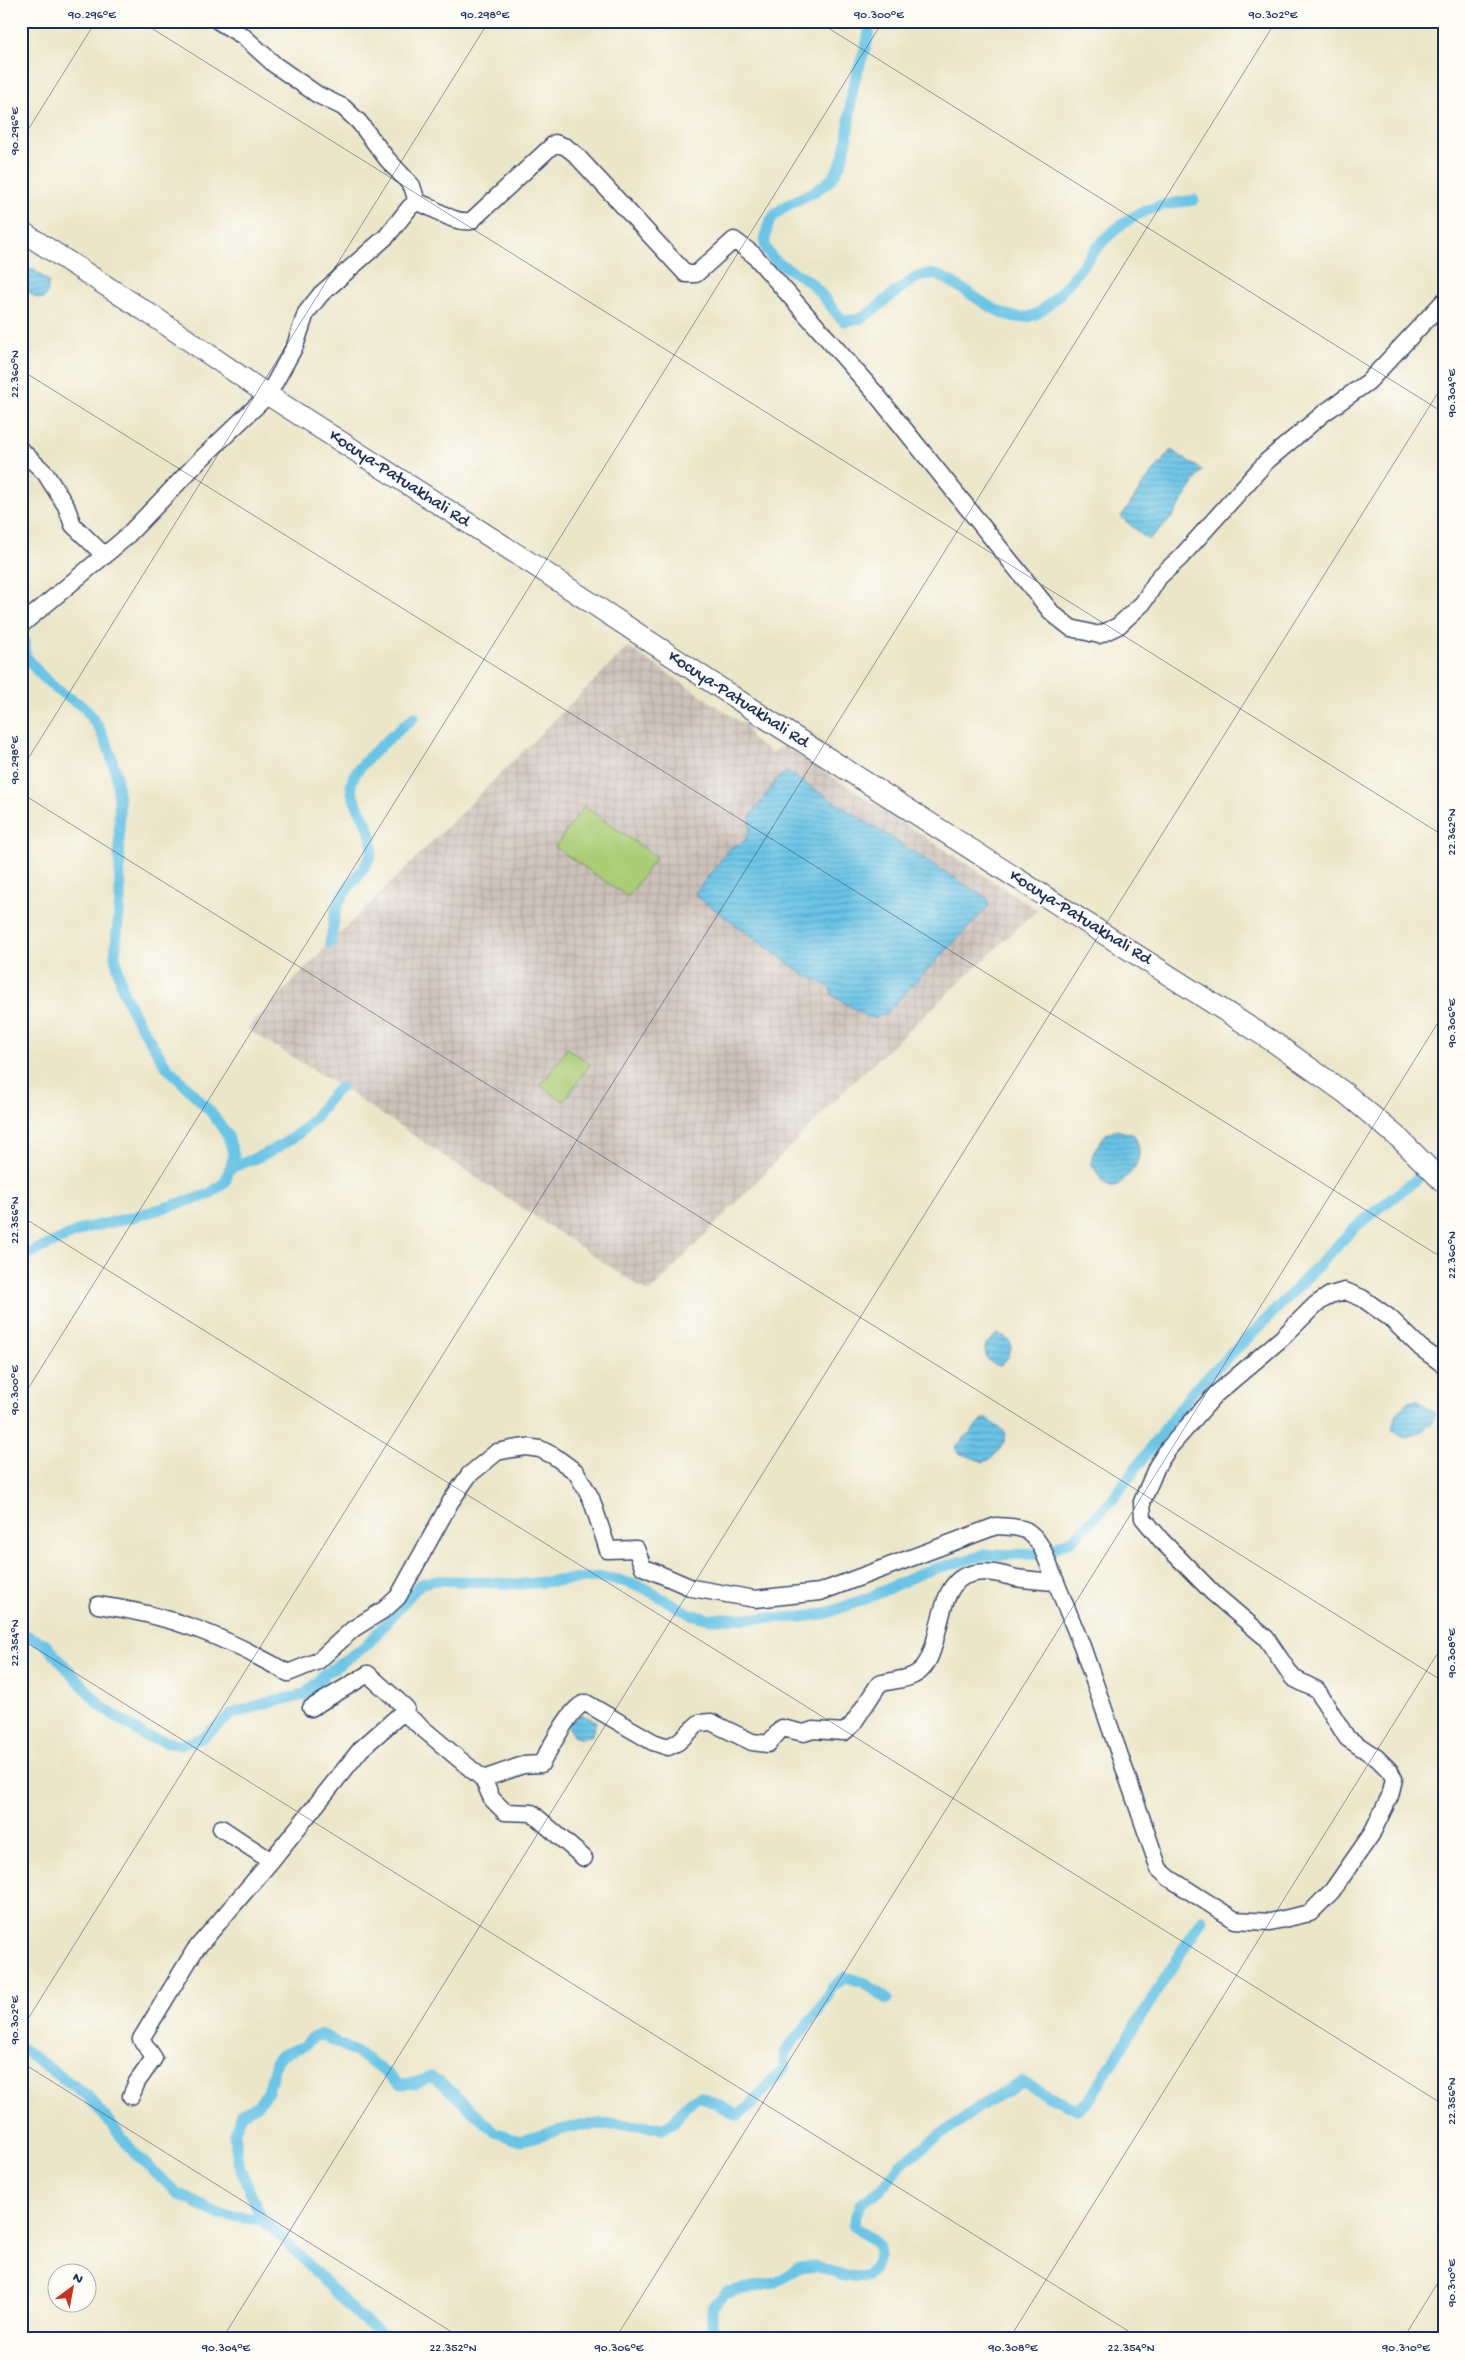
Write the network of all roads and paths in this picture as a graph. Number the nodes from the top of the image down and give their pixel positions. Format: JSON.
{"nodes":[{"id":1,"x":218,"y":21,"type":"edge"},
{"id":2,"x":417,"y":202,"type":"junction"},
{"id":3,"x":21,"y":231,"type":"edge"},
{"id":4,"x":1444,"y":300,"type":"edge"},
{"id":5,"x":268,"y":395,"type":"junction"},
{"id":6,"x":21,"y":450,"type":"edge"},
{"id":7,"x":105,"y":556,"type":"junction"},
{"id":8,"x":21,"y":625,"type":"edge"},
{"id":9,"x":1444,"y":1184,"type":"edge"},
{"id":10,"x":1444,"y":1365,"type":"edge"},
{"id":11,"x":1052,"y":1576,"type":"junction"},
{"id":12,"x":98,"y":1604,"type":"dead end"},
{"id":13,"x":311,"y":1708,"type":"dead end"},
{"id":14,"x":403,"y":1712,"type":"junction"},
{"id":15,"x":483,"y":1779,"type":"junction"},
{"id":16,"x":221,"y":1828,"type":"dead end"},
{"id":17,"x":584,"y":1858,"type":"dead end"},
{"id":18,"x":271,"y":1861,"type":"junction"},
{"id":19,"x":131,"y":2096,"type":"dead end"}],
"edges":[{"from":1,"to":2,"type":"street"},
{"from":2,"to":4,"type":"street"},
{"from":2,"to":5,"type":"street"},
{"from":3,"to":5,"type":"main road","name":"Kocuya-Patuakhali Rd"},
{"from":5,"to":7,"type":"street"},
{"from":5,"to":9,"type":"main road","name":"Kocuya-Patuakhali Rd"},
{"from":6,"to":7,"type":"street"},
{"from":7,"to":8,"type":"street"},
{"from":10,"to":11,"type":"street"},
{"from":11,"to":12,"type":"street"},
{"from":11,"to":15,"type":"street"},
{"from":13,"to":14,"type":"street"},
{"from":14,"to":15,"type":"street"},
{"from":14,"to":18,"type":"street"},
{"from":15,"to":17,"type":"street"},
{"from":16,"to":18,"type":"street"},
{"from":18,"to":19,"type":"street"}]}
